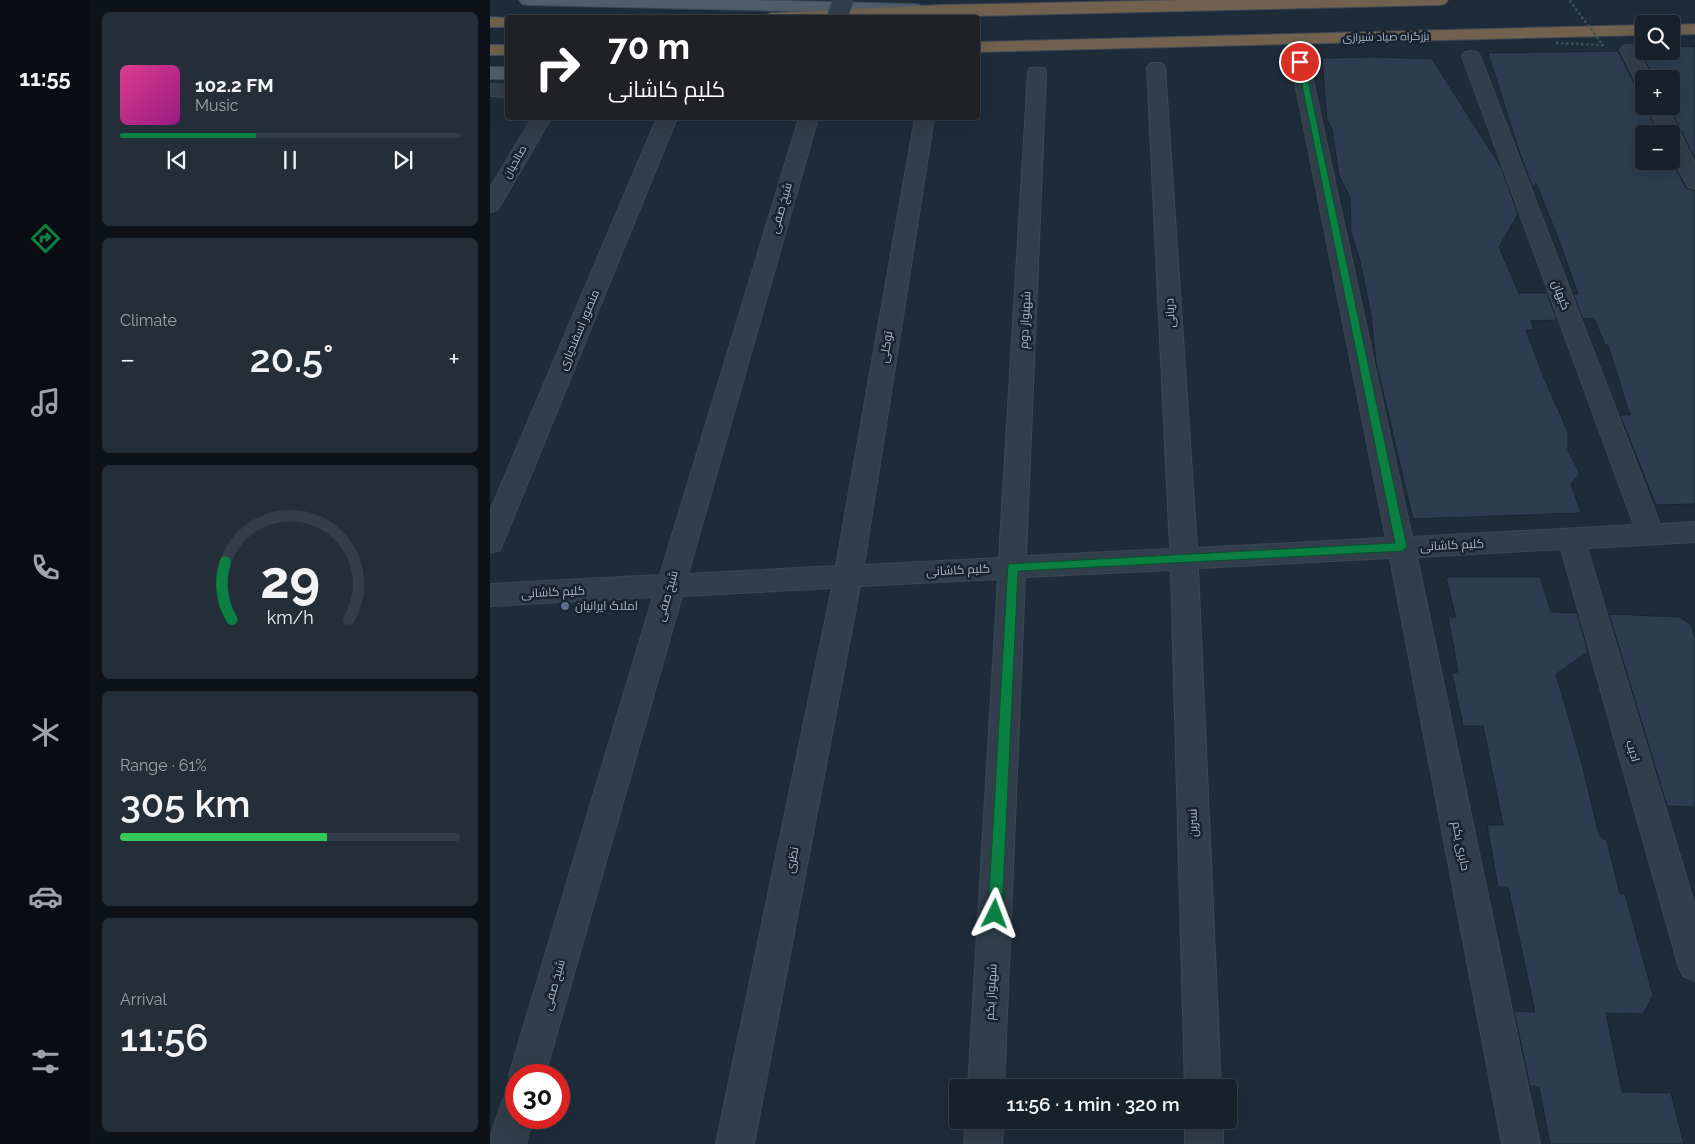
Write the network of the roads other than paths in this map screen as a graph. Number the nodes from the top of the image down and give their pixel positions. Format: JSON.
{"nodes":[{"id":1,"x":528,"y":0,"type":"edge"},
{"id":2,"x":843,"y":0,"type":"edge"},
{"id":3,"x":1439,"y":0,"type":"edge"},
{"id":4,"x":940,"y":10,"type":"junction"},
{"id":5,"x":834,"y":15,"type":"edge"},
{"id":6,"x":838,"y":15,"type":"edge"},
{"id":7,"x":490,"y":22,"type":"edge"},
{"id":8,"x":505,"y":22,"type":"edge"},
{"id":9,"x":1695,"y":29,"type":"edge"},
{"id":10,"x":1635,"y":30,"type":"edge"},
{"id":11,"x":1680,"y":30,"type":"edge"},
{"id":12,"x":980,"y":47,"type":"edge"},
{"id":13,"x":490,"y":50,"type":"edge"},
{"id":14,"x":505,"y":50,"type":"edge"},
{"id":15,"x":1628,"y":50,"type":"dead end"},
{"id":16,"x":1471,"y":56,"type":"dead end"},
{"id":17,"x":1300,"y":62,"type":"dead end"},
{"id":18,"x":1156,"y":67,"type":"dead end"},
{"id":19,"x":1639,"y":70,"type":"edge"},
{"id":20,"x":1037,"y":72,"type":"dead end"},
{"id":21,"x":490,"y":73,"type":"edge"},
{"id":22,"x":505,"y":73,"type":"edge"},
{"id":23,"x":490,"y":90,"type":"edge"},
{"id":24,"x":505,"y":91,"type":"edge"},
{"id":25,"x":540,"y":120,"type":"edge"},
{"id":26,"x":666,"y":120,"type":"edge"},
{"id":27,"x":807,"y":120,"type":"edge"},
{"id":28,"x":924,"y":120,"type":"edge"},
{"id":29,"x":1680,"y":153,"type":"edge"},
{"id":30,"x":1695,"y":183,"type":"edge"},
{"id":31,"x":490,"y":206,"type":"edge"},
{"id":32,"x":1695,"y":532,"type":"edge"},
{"id":33,"x":1651,"y":534,"type":"junction"},
{"id":34,"x":1571,"y":538,"type":"junction"},
{"id":35,"x":490,"y":543,"type":"edge"},
{"id":36,"x":1402,"y":547,"type":"junction"},
{"id":37,"x":1184,"y":558,"type":"junction"},
{"id":38,"x":1012,"y":567,"type":"junction"},
{"id":39,"x":848,"y":576,"type":"junction"},
{"id":40,"x":671,"y":586,"type":"junction"},
{"id":41,"x":490,"y":595,"type":"edge"},
{"id":42,"x":1695,"y":964,"type":"edge"},
{"id":43,"x":530,"y":1064,"type":"edge"},
{"id":44,"x":986,"y":1079,"type":"edge"},
{"id":45,"x":1202,"y":1079,"type":"edge"},
{"id":46,"x":511,"y":1129,"type":"edge"},
{"id":47,"x":984,"y":1129,"type":"edge"},
{"id":48,"x":1204,"y":1129,"type":"edge"},
{"id":49,"x":507,"y":1144,"type":"edge"},
{"id":50,"x":735,"y":1144,"type":"edge"},
{"id":51,"x":983,"y":1144,"type":"edge"},
{"id":52,"x":1204,"y":1144,"type":"edge"},
{"id":53,"x":1521,"y":1144,"type":"edge"}],
"edges":[{"from":1,"to":4,"type":"main road"},
{"from":2,"to":6,"type":"street","bridge":true},
{"from":3,"to":4,"type":"highway"},
{"from":4,"to":5,"type":"highway"},
{"from":7,"to":8,"type":"highway"},
{"from":9,"to":11,"type":"highway"},
{"from":10,"to":12,"type":"highway","name":"بزرگراه صیاد شیرازی"},
{"from":13,"to":14,"type":"highway"},
{"from":15,"to":19,"type":"street"},
{"from":16,"to":33,"type":"street","name":"کیهان"},
{"from":17,"to":36,"type":"street","name":"حایری یکم"},
{"from":18,"to":37,"type":"street","name":"دریانی"},
{"from":20,"to":38,"type":"street","name":"شهنواز دوم"},
{"from":21,"to":22,"type":"main road"},
{"from":23,"to":24,"type":"street"},
{"from":25,"to":31,"type":"street","name":"صالحیان"},
{"from":26,"to":35,"type":"street","name":"منصور اسفندیاری"},
{"from":27,"to":40,"type":"street","name":"شیخ صفی"},
{"from":28,"to":39,"type":"street","name":"توکلی"},
{"from":29,"to":30,"type":"street"},
{"from":32,"to":33,"type":"street","name":"کلیم کاشانی"},
{"from":33,"to":34,"type":"street","name":"کلیم کاشانی"},
{"from":34,"to":36,"type":"street","name":"کلیم کاشانی"},
{"from":34,"to":42,"type":"street","name":"ادیب"},
{"from":36,"to":37,"type":"street","name":"کلیم کاشانی"},
{"from":36,"to":53,"type":"street","name":"حایری یکم"},
{"from":37,"to":38,"type":"street","name":"کلیم کاشانی"},
{"from":37,"to":45,"type":"street","name":"نسرین"},
{"from":38,"to":39,"type":"street","name":"کلیم کاشانی"},
{"from":38,"to":44,"type":"street","name":"شهنواز یکم"},
{"from":39,"to":40,"type":"street","name":"کلیم کاشانی"},
{"from":39,"to":50,"type":"street","name":"نظری"},
{"from":40,"to":41,"type":"street","name":"کلیم کاشانی"},
{"from":40,"to":43,"type":"street","name":"شیخ صفی"},
{"from":46,"to":49,"type":"street"},
{"from":47,"to":51,"type":"street"},
{"from":48,"to":52,"type":"street"}]}
